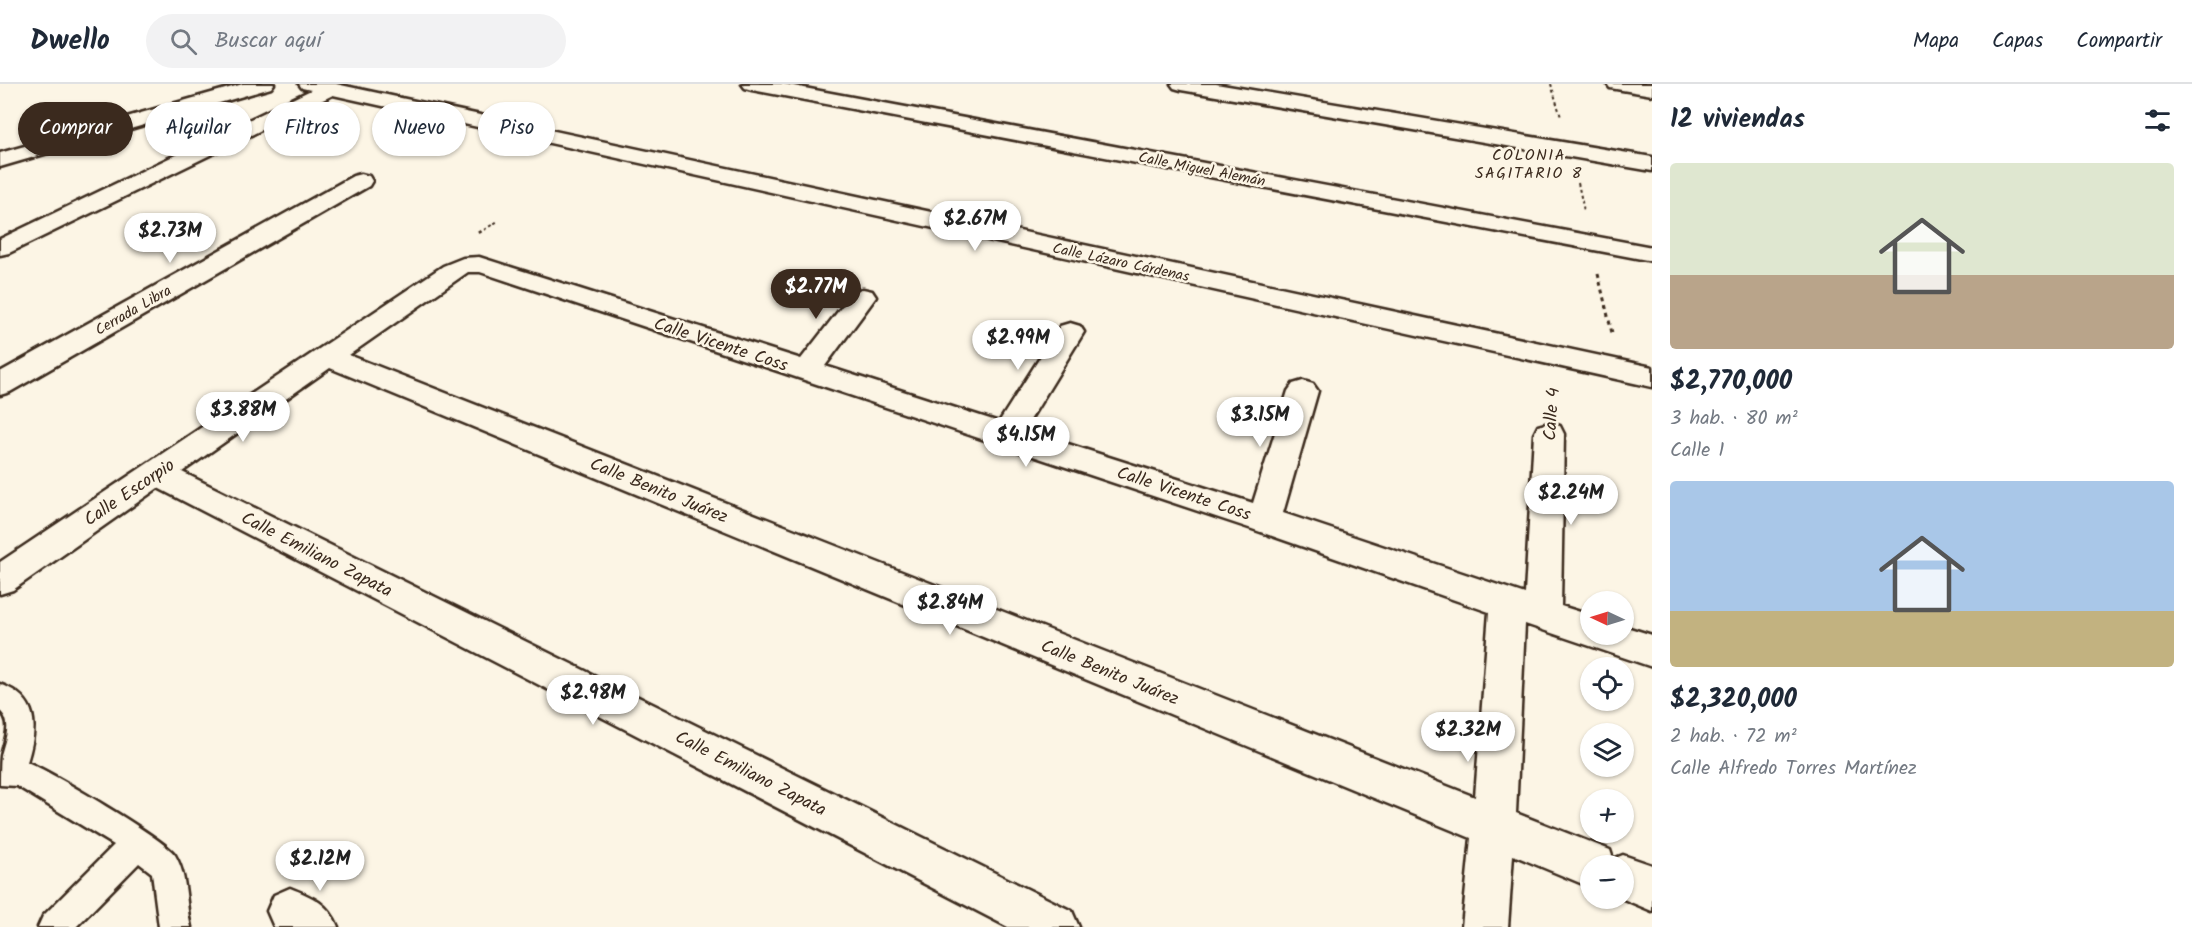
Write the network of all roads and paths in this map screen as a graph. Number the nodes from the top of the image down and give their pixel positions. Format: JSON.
{"nodes":[{"id":1,"x":264,"y":84,"type":"edge"},
{"id":2,"x":752,"y":84,"type":"edge"},
{"id":3,"x":1181,"y":84,"type":"edge"},
{"id":4,"x":1617,"y":84,"type":"edge"},
{"id":5,"x":319,"y":87,"type":"edge"},
{"id":6,"x":1652,"y":89,"type":"edge"},
{"id":7,"x":0,"y":160,"type":"edge"},
{"id":8,"x":1652,"y":164,"type":"edge"},
{"id":9,"x":361,"y":181,"type":"dead end"},
{"id":10,"x":0,"y":248,"type":"edge"},
{"id":11,"x":1652,"y":254,"type":"edge"},
{"id":12,"x":467,"y":264,"type":"joint"},
{"id":13,"x":863,"y":297,"type":"dead end"},
{"id":14,"x":1070,"y":332,"type":"dead end"},
{"id":15,"x":326,"y":356,"type":"junction"},
{"id":16,"x":806,"y":372,"type":"junction"},
{"id":17,"x":1652,"y":378,"type":"edge"},
{"id":18,"x":0,"y":385,"type":"edge"},
{"id":19,"x":1303,"y":391,"type":"dead end"},
{"id":20,"x":1549,"y":434,"type":"dead end"},
{"id":21,"x":1006,"y":435,"type":"junction"},
{"id":22,"x":156,"y":473,"type":"junction"},
{"id":23,"x":1264,"y":520,"type":"junction"},
{"id":24,"x":0,"y":580,"type":"edge"},
{"id":25,"x":1525,"y":610,"type":"junction"},
{"id":26,"x":1580,"y":628,"type":"edge"},
{"id":27,"x":1634,"y":645,"type":"edge"},
{"id":28,"x":1652,"y":651,"type":"edge"},
{"id":29,"x":0,"y":696,"type":"edge"},
{"id":30,"x":5,"y":772,"type":"edge"},
{"id":31,"x":1494,"y":826,"type":"junction"},
{"id":32,"x":138,"y":843,"type":"junction"},
{"id":33,"x":1580,"y":860,"type":"edge"},
{"id":34,"x":1634,"y":881,"type":"edge"},
{"id":35,"x":1652,"y":888,"type":"edge"},
{"id":36,"x":54,"y":927,"type":"edge"},
{"id":37,"x":175,"y":927,"type":"edge"},
{"id":38,"x":1056,"y":927,"type":"edge"},
{"id":39,"x":1485,"y":927,"type":"edge"}],
"edges":[{"from":1,"to":7,"type":"street"},
{"from":2,"to":11,"type":"street","name":"Calle Miguel Alemán"},
{"from":3,"to":8,"type":"street"},
{"from":4,"to":6,"type":"street"},
{"from":5,"to":10,"type":"street"},
{"from":5,"to":17,"type":"street","name":"Calle Lázaro Cárdenas"},
{"from":9,"to":18,"type":"street","name":"Cerrada Libra"},
{"from":12,"to":15,"type":"street","name":"Calle Escorpio"},
{"from":12,"to":16,"type":"street","name":"Calle Vicente Coss"},
{"from":13,"to":16,"type":"street"},
{"from":14,"to":21,"type":"street"},
{"from":15,"to":22,"type":"street","name":"Calle Escorpio"},
{"from":15,"to":31,"type":"street","name":"Calle Benito Juárez"},
{"from":16,"to":21,"type":"street","name":"Calle Vicente Coss"},
{"from":19,"to":23,"type":"street"},
{"from":20,"to":25,"type":"street","name":"Calle 4"},
{"from":21,"to":23,"type":"street","name":"Calle Vicente Coss"},
{"from":22,"to":24,"type":"street","name":"Calle Escorpio"},
{"from":22,"to":38,"type":"street","name":"Calle Emiliano Zapata"},
{"from":23,"to":25,"type":"street","name":"Calle Vicente Coss"},
{"from":25,"to":26,"type":"street","name":"Calle Vicente Coss"},
{"from":25,"to":31,"type":"street","name":"Calle 4"},
{"from":27,"to":28,"type":"street"},
{"from":29,"to":30,"type":"lane"},
{"from":30,"to":32,"type":"lane"},
{"from":31,"to":33,"type":"street","name":"Calle Benito Juárez"},
{"from":31,"to":39,"type":"street","name":"Calle 4"},
{"from":32,"to":36,"type":"lane"},
{"from":32,"to":37,"type":"lane"},
{"from":34,"to":35,"type":"street"}]}
